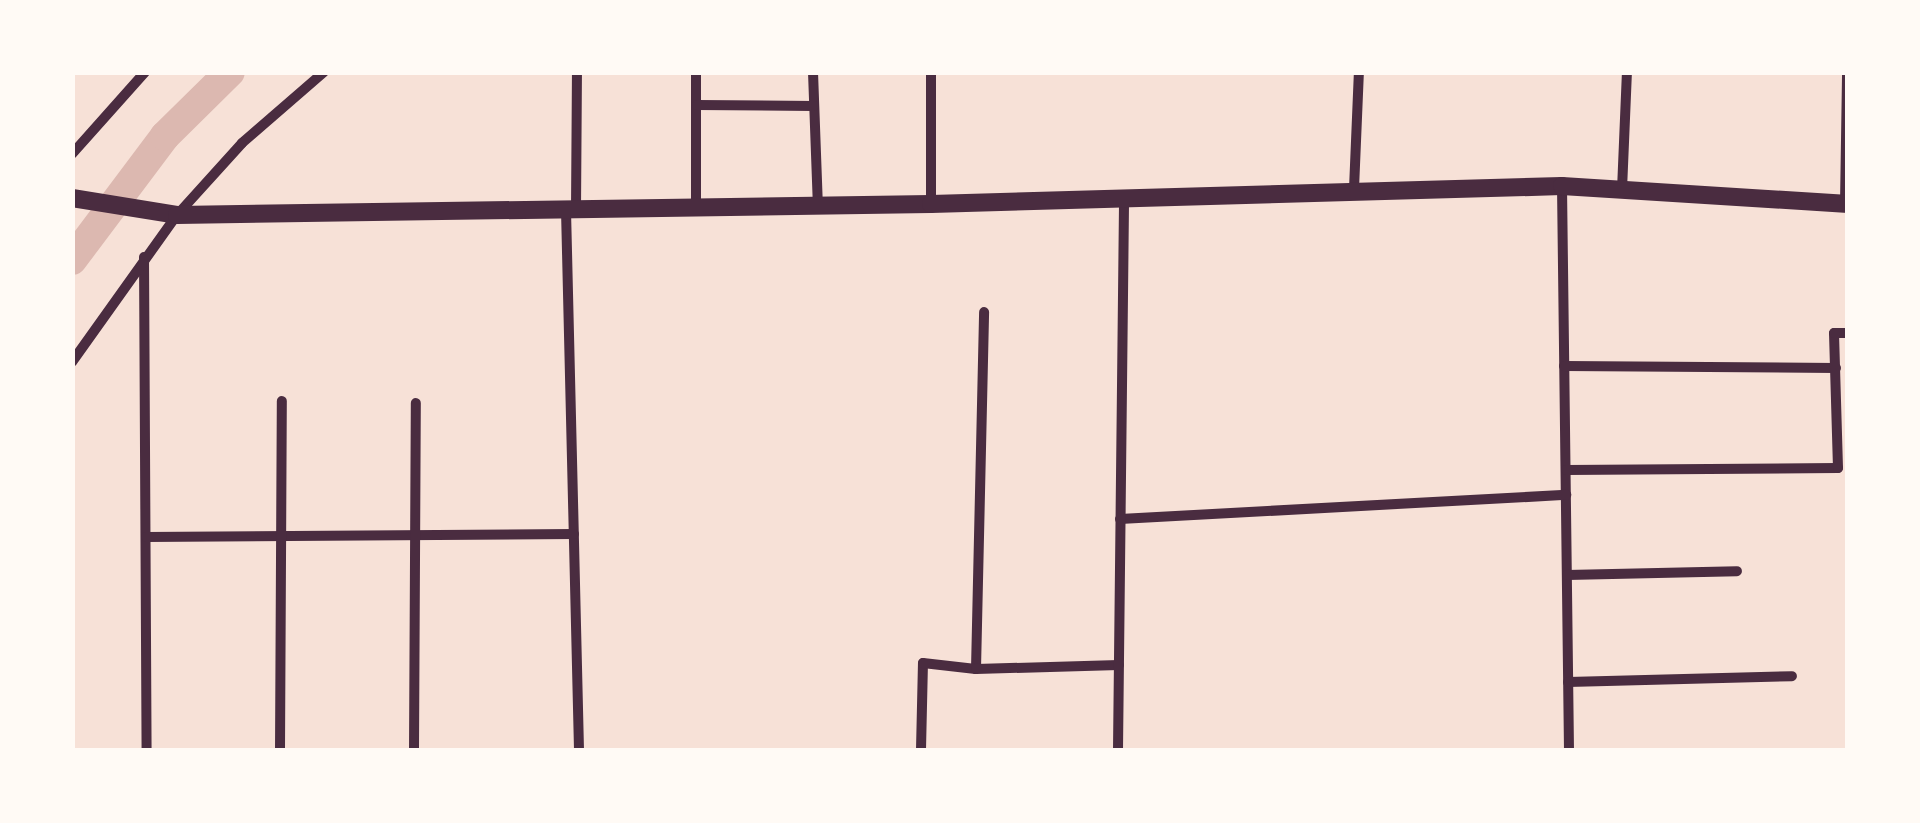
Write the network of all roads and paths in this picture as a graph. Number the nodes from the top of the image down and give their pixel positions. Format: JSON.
{"nodes":[{"id":1,"x":145,"y":72,"type":"edge"},
{"id":2,"x":324,"y":72,"type":"edge"},
{"id":3,"x":576,"y":72,"type":"edge"},
{"id":4,"x":696,"y":72,"type":"edge"},
{"id":5,"x":814,"y":72,"type":"edge"},
{"id":6,"x":931,"y":72,"type":"edge"},
{"id":7,"x":1359,"y":72,"type":"edge"},
{"id":8,"x":1627,"y":72,"type":"edge"},
{"id":9,"x":1847,"y":72,"type":"edge"},
{"id":10,"x":696,"y":105,"type":"junction"},
{"id":11,"x":814,"y":106,"type":"junction"},
{"id":12,"x":72,"y":154,"type":"edge"},
{"id":13,"x":1562,"y":186,"type":"junction"},
{"id":14,"x":1354,"y":190,"type":"junction"},
{"id":15,"x":1622,"y":190,"type":"junction"},
{"id":16,"x":72,"y":198,"type":"edge"},
{"id":17,"x":1124,"y":200,"type":"junction"},
{"id":18,"x":931,"y":204,"type":"junction"},
{"id":19,"x":1846,"y":204,"type":"edge"},
{"id":20,"x":818,"y":206,"type":"junction"},
{"id":21,"x":696,"y":209,"type":"junction"},
{"id":22,"x":571,"y":210,"type":"junction"},
{"id":23,"x":177,"y":215,"type":"junction"},
{"id":24,"x":144,"y":257,"type":"junction"},
{"id":25,"x":984,"y":312,"type":"dead end"},
{"id":26,"x":1848,"y":333,"type":"edge"},
{"id":27,"x":72,"y":362,"type":"edge"},
{"id":28,"x":1564,"y":366,"type":"junction"},
{"id":29,"x":1836,"y":368,"type":"junction"},
{"id":30,"x":282,"y":401,"type":"dead end"},
{"id":31,"x":416,"y":403,"type":"dead end"},
{"id":32,"x":1843,"y":445,"type":"edge"},
{"id":33,"x":1566,"y":470,"type":"junction"},
{"id":34,"x":1566,"y":495,"type":"junction"},
{"id":35,"x":1120,"y":519,"type":"junction"},
{"id":36,"x":574,"y":534,"type":"junction"},
{"id":37,"x":416,"y":536,"type":"junction"},
{"id":38,"x":146,"y":537,"type":"junction"},
{"id":39,"x":283,"y":538,"type":"junction"},
{"id":40,"x":1738,"y":571,"type":"dead end"},
{"id":41,"x":1567,"y":575,"type":"junction"},
{"id":42,"x":1119,"y":665,"type":"junction"},
{"id":43,"x":976,"y":669,"type":"junction"},
{"id":44,"x":1792,"y":676,"type":"dead end"},
{"id":45,"x":1568,"y":682,"type":"junction"},
{"id":46,"x":147,"y":750,"type":"edge"},
{"id":47,"x":280,"y":750,"type":"edge"},
{"id":48,"x":414,"y":750,"type":"edge"},
{"id":49,"x":579,"y":750,"type":"edge"},
{"id":50,"x":921,"y":750,"type":"edge"},
{"id":51,"x":1118,"y":750,"type":"edge"},
{"id":52,"x":1569,"y":750,"type":"edge"}],
"edges":[{"from":1,"to":12,"type":"street"},
{"from":2,"to":23,"type":"street"},
{"from":3,"to":22,"type":"street"},
{"from":4,"to":10,"type":"street"},
{"from":5,"to":11,"type":"street"},
{"from":6,"to":18,"type":"street"},
{"from":7,"to":14,"type":"street"},
{"from":8,"to":15,"type":"street"},
{"from":9,"to":19,"type":"street"},
{"from":10,"to":11,"type":"street"},
{"from":10,"to":21,"type":"street"},
{"from":11,"to":20,"type":"street"},
{"from":13,"to":14,"type":"street"},
{"from":13,"to":15,"type":"street"},
{"from":13,"to":28,"type":"street"},
{"from":14,"to":17,"type":"street"},
{"from":15,"to":19,"type":"street"},
{"from":16,"to":23,"type":"street"},
{"from":17,"to":18,"type":"street"},
{"from":17,"to":35,"type":"street"},
{"from":18,"to":20,"type":"street"},
{"from":20,"to":21,"type":"street"},
{"from":21,"to":22,"type":"street"},
{"from":22,"to":23,"type":"street"},
{"from":22,"to":36,"type":"street"},
{"from":23,"to":24,"type":"street"},
{"from":24,"to":27,"type":"street"},
{"from":24,"to":38,"type":"street"},
{"from":25,"to":43,"type":"street"},
{"from":26,"to":29,"type":"street"},
{"from":28,"to":29,"type":"street"},
{"from":28,"to":33,"type":"street"},
{"from":29,"to":32,"type":"street"},
{"from":30,"to":39,"type":"street"},
{"from":31,"to":37,"type":"street"},
{"from":32,"to":33,"type":"street"},
{"from":33,"to":34,"type":"street"},
{"from":34,"to":35,"type":"street"},
{"from":34,"to":41,"type":"street"},
{"from":35,"to":42,"type":"street"},
{"from":36,"to":37,"type":"street"},
{"from":36,"to":49,"type":"street"},
{"from":37,"to":39,"type":"street"},
{"from":37,"to":48,"type":"street"},
{"from":38,"to":39,"type":"street"},
{"from":38,"to":46,"type":"street"},
{"from":39,"to":47,"type":"street"},
{"from":40,"to":41,"type":"street"},
{"from":41,"to":45,"type":"street"},
{"from":42,"to":43,"type":"street"},
{"from":42,"to":51,"type":"street"},
{"from":43,"to":50,"type":"street"},
{"from":44,"to":45,"type":"street"},
{"from":45,"to":52,"type":"street"}]}
